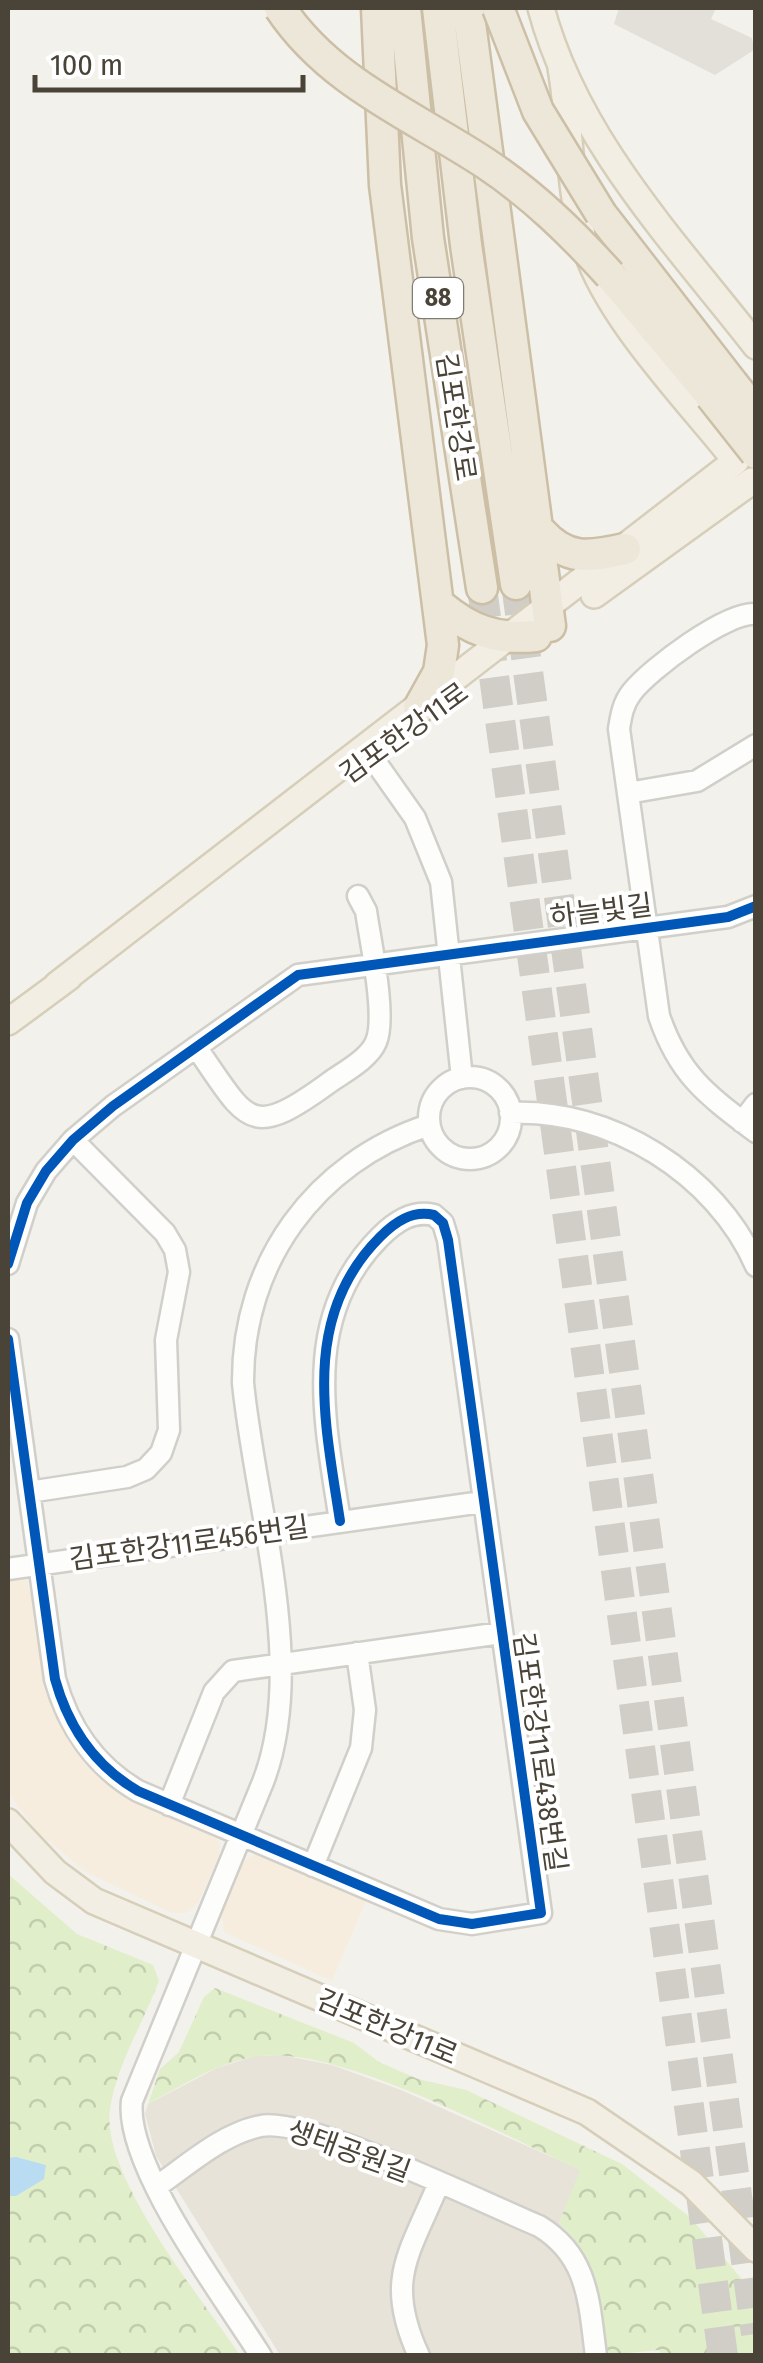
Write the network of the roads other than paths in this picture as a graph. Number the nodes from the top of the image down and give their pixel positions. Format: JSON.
{"nodes":[{"id":1,"x":280,"y":8,"type":"edge"},
{"id":2,"x":377,"y":8,"type":"edge"},
{"id":3,"x":405,"y":8,"type":"edge"},
{"id":4,"x":438,"y":8,"type":"edge"},
{"id":5,"x":468,"y":8,"type":"edge"},
{"id":6,"x":498,"y":8,"type":"edge"},
{"id":7,"x":541,"y":8,"type":"edge"},
{"id":8,"x":561,"y":68,"type":"junction"},
{"id":9,"x":756,"y":346,"type":"edge"},
{"id":10,"x":722,"y":390,"type":"junction"},
{"id":11,"x":756,"y":410,"type":"edge"},
{"id":12,"x":751,"y":472,"type":"edge"},
{"id":13,"x":541,"y":532,"type":"junction"},
{"id":14,"x":625,"y":549,"type":"junction"},
{"id":15,"x":516,"y":584,"type":"tunnel mouth"},
{"id":16,"x":482,"y":588,"type":"tunnel mouth"},
{"id":17,"x":441,"y":606,"type":"junction"},
{"id":18,"x":756,"y":614,"type":"edge"},
{"id":19,"x":537,"y":627,"type":"junction"},
{"id":20,"x":419,"y":708,"type":"junction"},
{"id":21,"x":756,"y":745,"type":"edge"},
{"id":22,"x":372,"y":758,"type":"junction"},
{"id":23,"x":628,"y":793,"type":"junction"},
{"id":24,"x":358,"y":896,"type":"dead end"},
{"id":25,"x":756,"y":906,"type":"edge"},
{"id":26,"x":645,"y":928,"type":"junction"},
{"id":27,"x":450,"y":954,"type":"junction"},
{"id":28,"x":372,"y":963,"type":"junction"},
{"id":29,"x":57,"y":985,"type":"junction"},
{"id":30,"x":8,"y":1022,"type":"edge"},
{"id":31,"x":196,"y":1047,"type":"junction"},
{"id":32,"x":462,"y":1078,"type":"junction"},
{"id":33,"x":756,"y":1104,"type":"edge"},
{"id":34,"x":510,"y":1113,"type":"junction"},
{"id":35,"x":429,"y":1125,"type":"junction"},
{"id":36,"x":749,"y":1126,"type":"edge"},
{"id":37,"x":74,"y":1140,"type":"junction"},
{"id":38,"x":8,"y":1264,"type":"edge"},
{"id":39,"x":756,"y":1266,"type":"edge"},
{"id":40,"x":8,"y":1339,"type":"edge"},
{"id":41,"x":29,"y":1492,"type":"junction"},
{"id":42,"x":482,"y":1502,"type":"junction"},
{"id":43,"x":340,"y":1522,"type":"junction"},
{"id":44,"x":264,"y":1533,"type":"junction"},
{"id":45,"x":38,"y":1565,"type":"junction"},
{"id":46,"x":8,"y":1569,"type":"edge"},
{"id":47,"x":501,"y":1633,"type":"junction"},
{"id":48,"x":357,"y":1653,"type":"junction"},
{"id":49,"x":282,"y":1663,"type":"junction"},
{"id":50,"x":169,"y":1805,"type":"junction"},
{"id":51,"x":8,"y":1822,"type":"edge"},
{"id":52,"x":240,"y":1836,"type":"junction"},
{"id":53,"x":313,"y":1866,"type":"junction"},
{"id":54,"x":195,"y":1946,"type":"junction"},
{"id":55,"x":438,"y":2185,"type":"junction"},
{"id":56,"x":156,"y":2187,"type":"junction"},
{"id":57,"x":756,"y":2249,"type":"edge"},
{"id":58,"x":261,"y":2356,"type":"edge"},
{"id":59,"x":419,"y":2356,"type":"edge"},
{"id":60,"x":596,"y":2356,"type":"edge"}],
"edges":[{"from":1,"to":10,"type":"highway","bridge":true},
{"from":2,"to":17,"type":"highway"},
{"from":3,"to":16,"type":"highway","name":"김포한강로","number":"88"},
{"from":4,"to":15,"type":"highway","name":"김포한강로","number":"88"},
{"from":5,"to":13,"type":"highway"},
{"from":6,"to":10,"type":"highway","bridge":true},
{"from":7,"to":8,"type":"main road"},
{"from":8,"to":9,"type":"main road"},
{"from":8,"to":12,"type":"main road"},
{"from":10,"to":11,"type":"highway","bridge":true},
{"from":10,"to":12,"type":"highway","bridge":true},
{"from":11,"to":12,"type":"main road"},
{"from":12,"to":14,"type":"main road","name":"김포한강11로"},
{"from":12,"to":19,"type":"main road","name":"김포한강11로"},
{"from":13,"to":14,"type":"highway"},
{"from":13,"to":19,"type":"highway"},
{"from":14,"to":19,"type":"main road","name":"김포한강11로"},
{"from":17,"to":19,"type":"highway"},
{"from":17,"to":20,"type":"highway"},
{"from":18,"to":23,"type":"street","name":"하늘빛길"},
{"from":19,"to":20,"type":"main road","name":"김포한강11로"},
{"from":19,"to":22,"type":"main road","name":"김포한강11로"},
{"from":20,"to":29,"type":"main road","name":"김포한강11로"},
{"from":21,"to":23,"type":"street"},
{"from":22,"to":27,"type":"street"},
{"from":22,"to":29,"type":"main road","name":"김포한강11로"},
{"from":23,"to":26,"type":"street","name":"하늘빛길"},
{"from":24,"to":28,"type":"street"},
{"from":25,"to":26,"type":"street","name":"하늘빛길"},
{"from":26,"to":27,"type":"street","name":"하늘빛길"},
{"from":26,"to":36,"type":"street","name":"하늘빛길"},
{"from":27,"to":28,"type":"street","name":"하늘빛길"},
{"from":27,"to":32,"type":"street"},
{"from":28,"to":31,"type":"street","name":"하늘빛길"},
{"from":28,"to":31,"type":"street"},
{"from":29,"to":30,"type":"main road","name":"김포한강11로"},
{"from":31,"to":37,"type":"street","name":"하늘빛길"},
{"from":32,"to":34,"type":"street"},
{"from":32,"to":35,"type":"street"},
{"from":33,"to":36,"type":"street","name":"하늘빛길"},
{"from":34,"to":35,"type":"street"},
{"from":34,"to":39,"type":"street"},
{"from":35,"to":44,"type":"street"},
{"from":37,"to":38,"type":"street"},
{"from":37,"to":41,"type":"street"},
{"from":40,"to":41,"type":"street","name":"김포한강11로456번길"},
{"from":41,"to":45,"type":"street","name":"김포한강11로456번길"},
{"from":42,"to":43,"type":"street","name":"김포한강11로456번길"},
{"from":42,"to":43,"type":"street","name":"김포한강11로456번길"},
{"from":42,"to":47,"type":"street","name":"김포한강11로438번길"},
{"from":43,"to":44,"type":"street","name":"김포한강11로456번길"},
{"from":44,"to":45,"type":"street","name":"김포한강11로456번길"},
{"from":44,"to":49,"type":"street"},
{"from":45,"to":46,"type":"street","name":"김포한강11로456번길"},
{"from":45,"to":50,"type":"street"},
{"from":47,"to":48,"type":"street","name":"김포한강11로438번길"},
{"from":47,"to":53,"type":"street","name":"김포한강11로438번길"},
{"from":48,"to":49,"type":"street","name":"김포한강11로438번길"},
{"from":48,"to":53,"type":"street"},
{"from":49,"to":50,"type":"street","name":"김포한강11로438번길"},
{"from":49,"to":52,"type":"street"},
{"from":50,"to":52,"type":"street","name":"김포한강11로438번길"},
{"from":51,"to":54,"type":"main road","name":"김포한강11로"},
{"from":52,"to":53,"type":"street","name":"김포한강11로438번길"},
{"from":52,"to":54,"type":"street"},
{"from":54,"to":56,"type":"street"},
{"from":54,"to":57,"type":"main road","name":"김포한강11로"},
{"from":55,"to":56,"type":"street","name":"생태공원길"},
{"from":55,"to":59,"type":"street","name":"생태공원길"},
{"from":55,"to":60,"type":"street","name":"생태공원길"},
{"from":56,"to":58,"type":"street"}]}
